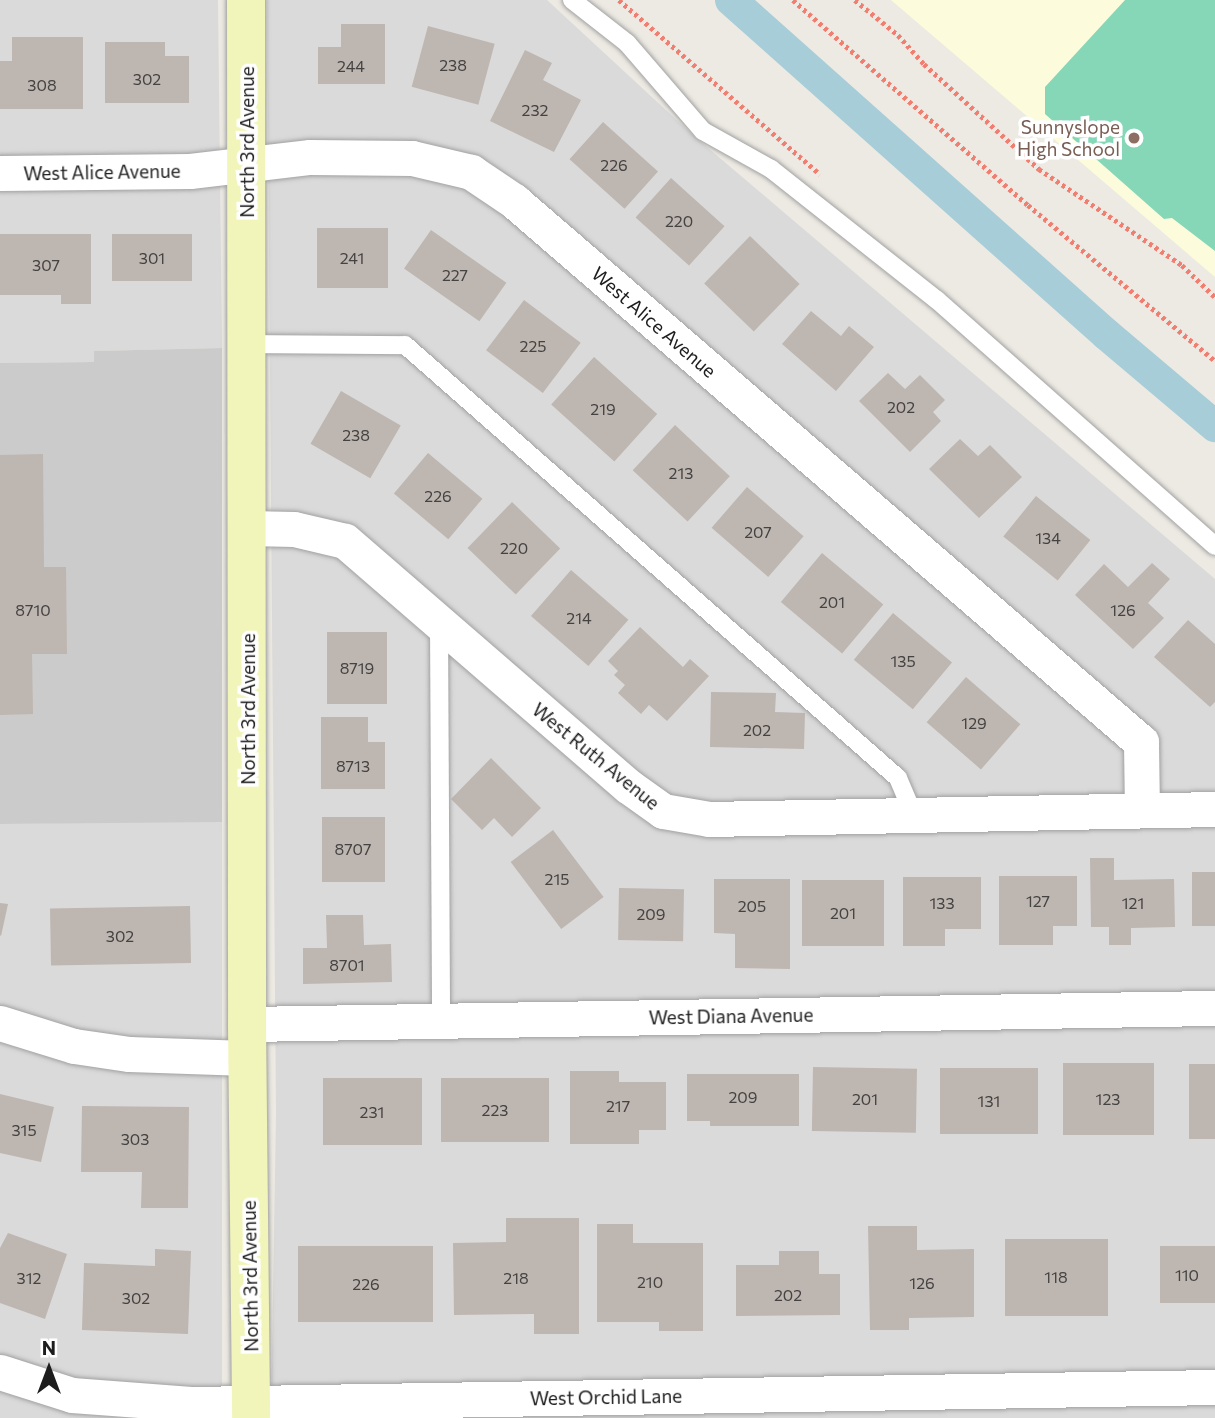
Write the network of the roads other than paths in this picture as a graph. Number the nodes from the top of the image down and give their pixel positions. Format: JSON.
{"nodes":[{"id":1,"x":246,"y":0,"type":"edge"},
{"id":2,"x":572,"y":0,"type":"edge"},
{"id":3,"x":247,"y":164,"type":"junction"},
{"id":4,"x":0,"y":173,"type":"edge"},
{"id":5,"x":248,"y":344,"type":"junction"},
{"id":6,"x":248,"y":528,"type":"junction"},
{"id":7,"x":1215,"y":546,"type":"edge"},
{"id":8,"x":439,"y":623,"type":"junction"},
{"id":9,"x":1215,"y":809,"type":"edge"},
{"id":10,"x":1142,"y":810,"type":"junction"},
{"id":11,"x":913,"y":814,"type":"junction"},
{"id":12,"x":1215,"y":1008,"type":"edge"},
{"id":13,"x":441,"y":1021,"type":"junction"},
{"id":14,"x":0,"y":1023,"type":"edge"},
{"id":15,"x":247,"y":1041,"type":"junction"},
{"id":16,"x":0,"y":1372,"type":"edge"},
{"id":17,"x":1215,"y":1387,"type":"edge"},
{"id":18,"x":251,"y":1411,"type":"edge"}],
"edges":[{"from":1,"to":3,"type":"street","name":"North 3rd Avenue"},
{"from":2,"to":7,"type":"lane"},
{"from":3,"to":4,"type":"street","name":"West Alice Avenue"},
{"from":3,"to":5,"type":"street","name":"North 3rd Avenue"},
{"from":3,"to":10,"type":"street","name":"West Alice Avenue"},
{"from":5,"to":6,"type":"street","name":"North 3rd Avenue"},
{"from":5,"to":11,"type":"lane"},
{"from":6,"to":8,"type":"street","name":"West Ruth Avenue"},
{"from":6,"to":15,"type":"street","name":"North 3rd Avenue"},
{"from":8,"to":11,"type":"street","name":"West Ruth Avenue"},
{"from":8,"to":13,"type":"lane"},
{"from":9,"to":10,"type":"street","name":"West Ruth Avenue"},
{"from":10,"to":11,"type":"street","name":"West Ruth Avenue"},
{"from":12,"to":13,"type":"street","name":"West Diana Avenue"},
{"from":13,"to":15,"type":"street","name":"West Diana Avenue"},
{"from":14,"to":15,"type":"street","name":"West Diana Avenue"},
{"from":15,"to":18,"type":"street","name":"North 3rd Avenue"},
{"from":16,"to":18,"type":"street","name":"West Orchid Lane"},
{"from":17,"to":18,"type":"street","name":"West Orchid Lane"}]}
